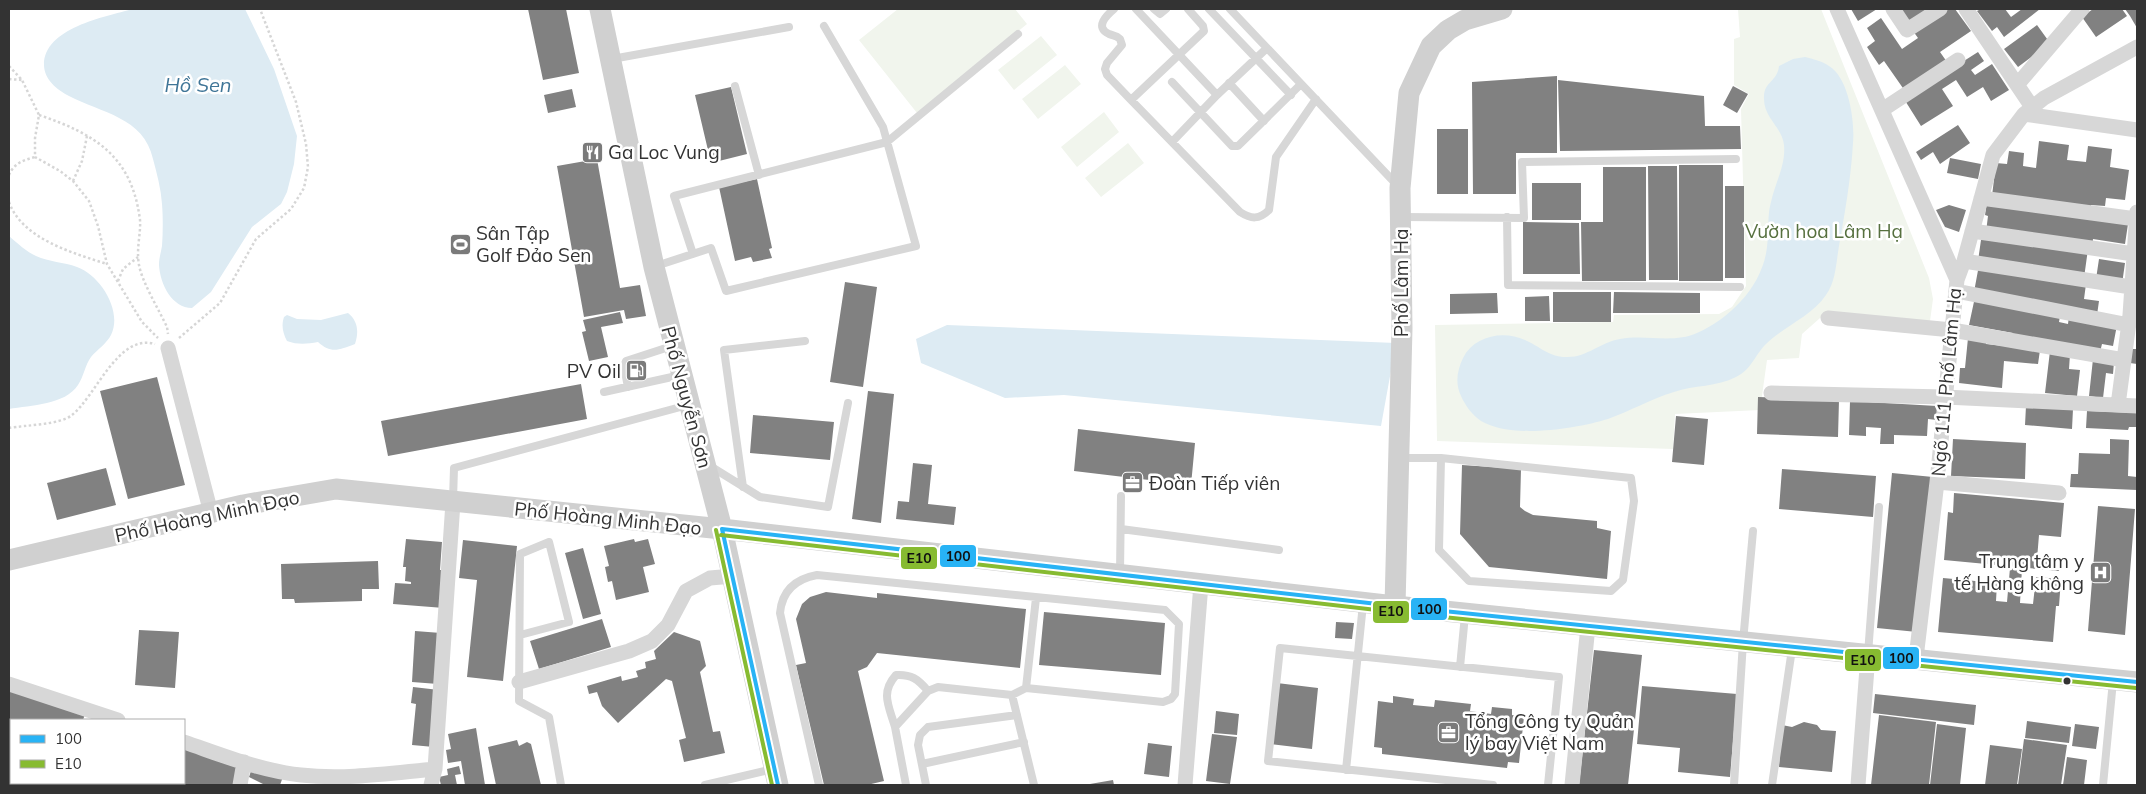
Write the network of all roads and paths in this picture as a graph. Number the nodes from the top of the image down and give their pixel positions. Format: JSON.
{"nodes":[{"id":1,"x":260,"y":9,"type":"edge"},
{"id":2,"x":600,"y":9,"type":"edge"},
{"id":3,"x":1114,"y":9,"type":"edge"},
{"id":4,"x":1136,"y":9,"type":"edge"},
{"id":5,"x":1154,"y":9,"type":"edge"},
{"id":6,"x":1166,"y":9,"type":"edge"},
{"id":7,"x":1188,"y":9,"type":"edge"},
{"id":8,"x":1209,"y":9,"type":"edge"},
{"id":9,"x":1230,"y":9,"type":"edge"},
{"id":10,"x":1837,"y":9,"type":"edge"},
{"id":11,"x":1893,"y":9,"type":"edge"},
{"id":12,"x":1940,"y":9,"type":"edge"},
{"id":13,"x":1966,"y":9,"type":"edge"},
{"id":14,"x":1490,"y":10,"type":"edge"},
{"id":15,"x":2079,"y":10,"type":"edge"},
{"id":16,"x":824,"y":26,"type":"dead end"},
{"id":17,"x":790,"y":28,"type":"dead end"},
{"id":18,"x":1018,"y":34,"type":"dead end"},
{"id":19,"x":2137,"y":46,"type":"edge"},
{"id":20,"x":1267,"y":48,"type":"junction"},
{"id":21,"x":1179,"y":55,"type":"junction"},
{"id":22,"x":612,"y":59,"type":"junction"},
{"id":23,"x":1254,"y":59,"type":"junction"},
{"id":24,"x":1958,"y":60,"type":"dead end"},
{"id":25,"x":9,"y":66,"type":"edge"},
{"id":26,"x":9,"y":79,"type":"edge"},
{"id":27,"x":22,"y":80,"type":"junction"},
{"id":28,"x":1172,"y":82,"type":"dead end"},
{"id":29,"x":1229,"y":83,"type":"junction"},
{"id":30,"x":1301,"y":84,"type":"junction"},
{"id":31,"x":2017,"y":85,"type":"junction"},
{"id":32,"x":735,"y":86,"type":"dead end"},
{"id":33,"x":1217,"y":95,"type":"junction"},
{"id":34,"x":1291,"y":95,"type":"junction"},
{"id":35,"x":1316,"y":99,"type":"junction"},
{"id":36,"x":1131,"y":100,"type":"junction"},
{"id":37,"x":1882,"y":110,"type":"junction"},
{"id":38,"x":2028,"y":111,"type":"junction"},
{"id":39,"x":1201,"y":112,"type":"junction"},
{"id":40,"x":39,"y":116,"type":"junction"},
{"id":41,"x":1264,"y":121,"type":"junction"},
{"id":42,"x":2137,"y":130,"type":"edge"},
{"id":43,"x":87,"y":136,"type":"junction"},
{"id":44,"x":887,"y":142,"type":"junction"},
{"id":45,"x":1172,"y":142,"type":"junction"},
{"id":46,"x":35,"y":157,"type":"junction"},
{"id":47,"x":1736,"y":159,"type":"dead end"},
{"id":48,"x":9,"y":175,"type":"edge"},
{"id":49,"x":759,"y":175,"type":"junction"},
{"id":50,"x":73,"y":181,"type":"junction"},
{"id":51,"x":1400,"y":188,"type":"junction"},
{"id":52,"x":1982,"y":198,"type":"junction"},
{"id":53,"x":9,"y":202,"type":"edge"},
{"id":54,"x":2137,"y":216,"type":"edge"},
{"id":55,"x":1401,"y":217,"type":"junction"},
{"id":56,"x":1507,"y":217,"type":"junction"},
{"id":57,"x":1972,"y":231,"type":"junction"},
{"id":58,"x":694,"y":254,"type":"junction"},
{"id":59,"x":2134,"y":254,"type":"junction"},
{"id":60,"x":138,"y":256,"type":"junction"},
{"id":61,"x":1964,"y":261,"type":"junction"},
{"id":62,"x":107,"y":264,"type":"junction"},
{"id":63,"x":654,"y":267,"type":"junction"},
{"id":64,"x":118,"y":282,"type":"junction"},
{"id":65,"x":1956,"y":285,"type":"junction"},
{"id":66,"x":1740,"y":287,"type":"dead end"},
{"id":67,"x":2131,"y":287,"type":"junction"},
{"id":68,"x":1828,"y":318,"type":"dead end"},
{"id":69,"x":2129,"y":325,"type":"junction"},
{"id":70,"x":1952,"y":330,"type":"junction"},
{"id":71,"x":805,"y":341,"type":"dead end"},
{"id":72,"x":674,"y":345,"type":"junction"},
{"id":73,"x":168,"y":348,"type":"junction"},
{"id":74,"x":2124,"y":360,"type":"junction"},
{"id":75,"x":681,"y":374,"type":"junction"},
{"id":76,"x":628,"y":387,"type":"junction"},
{"id":77,"x":604,"y":392,"type":"dead end"},
{"id":78,"x":1771,"y":393,"type":"dead end"},
{"id":79,"x":1944,"y":396,"type":"junction"},
{"id":80,"x":848,"y":402,"type":"dead end"},
{"id":81,"x":689,"y":405,"type":"junction"},
{"id":82,"x":2118,"y":405,"type":"junction"},
{"id":83,"x":2137,"y":406,"type":"edge"},
{"id":84,"x":9,"y":428,"type":"edge"},
{"id":85,"x":1397,"y":458,"type":"junction"},
{"id":86,"x":1441,"y":458,"type":"junction"},
{"id":87,"x":704,"y":462,"type":"junction"},
{"id":88,"x":1937,"y":482,"type":"junction"},
{"id":89,"x":743,"y":487,"type":"junction"},
{"id":90,"x":2059,"y":492,"type":"dead end"},
{"id":91,"x":1121,"y":496,"type":"dead end"},
{"id":92,"x":453,"y":502,"type":"junction"},
{"id":93,"x":1879,"y":507,"type":"dead end"},
{"id":94,"x":211,"y":513,"type":"junction"},
{"id":95,"x":722,"y":529,"type":"junction"},
{"id":96,"x":1121,"y":529,"type":"junction"},
{"id":97,"x":1753,"y":531,"type":"dead end"},
{"id":98,"x":1279,"y":550,"type":"dead end"},
{"id":99,"x":9,"y":560,"type":"edge"},
{"id":100,"x":1120,"y":575,"type":"junction"},
{"id":101,"x":733,"y":576,"type":"junction"},
{"id":102,"x":1201,"y":584,"type":"junction"},
{"id":103,"x":1036,"y":598,"type":"junction"},
{"id":104,"x":1364,"y":602,"type":"junction"},
{"id":105,"x":1395,"y":606,"type":"junction"},
{"id":106,"x":1466,"y":613,"type":"junction"},
{"id":107,"x":1588,"y":626,"type":"junction"},
{"id":108,"x":520,"y":635,"type":"junction"},
{"id":109,"x":1743,"y":642,"type":"junction"},
{"id":110,"x":1792,"y":647,"type":"junction"},
{"id":111,"x":1868,"y":655,"type":"junction"},
{"id":112,"x":1358,"y":656,"type":"junction"},
{"id":113,"x":1916,"y":658,"type":"junction"},
{"id":114,"x":1460,"y":667,"type":"junction"},
{"id":115,"x":2113,"y":681,"type":"junction"},
{"id":116,"x":519,"y":682,"type":"junction"},
{"id":117,"x":2137,"y":682,"type":"edge"},
{"id":118,"x":9,"y":684,"type":"edge"},
{"id":119,"x":1026,"y":688,"type":"junction"},
{"id":120,"x":928,"y":691,"type":"junction"},
{"id":121,"x":1012,"y":695,"type":"junction"},
{"id":122,"x":1017,"y":715,"type":"junction"},
{"id":123,"x":111,"y":719,"type":"edge"},
{"id":124,"x":895,"y":727,"type":"junction"},
{"id":125,"x":185,"y":742,"type":"edge"},
{"id":126,"x":1024,"y":742,"type":"junction"},
{"id":127,"x":244,"y":762,"type":"junction"},
{"id":128,"x":922,"y":764,"type":"junction"},
{"id":129,"x":435,"y":769,"type":"junction"},
{"id":130,"x":1346,"y":770,"type":"junction"},
{"id":131,"x":776,"y":777,"type":"edge"},
{"id":132,"x":240,"y":785,"type":"edge"},
{"id":133,"x":431,"y":785,"type":"edge"},
{"id":134,"x":561,"y":785,"type":"edge"},
{"id":135,"x":705,"y":785,"type":"edge"},
{"id":136,"x":819,"y":785,"type":"edge"},
{"id":137,"x":906,"y":785,"type":"edge"},
{"id":138,"x":926,"y":785,"type":"edge"},
{"id":139,"x":1034,"y":785,"type":"edge"},
{"id":140,"x":1185,"y":785,"type":"edge"},
{"id":141,"x":1493,"y":785,"type":"edge"},
{"id":142,"x":1548,"y":785,"type":"edge"},
{"id":143,"x":1572,"y":785,"type":"edge"},
{"id":144,"x":1734,"y":785,"type":"edge"},
{"id":145,"x":1772,"y":785,"type":"edge"},
{"id":146,"x":1858,"y":785,"type":"edge"},
{"id":147,"x":2103,"y":785,"type":"edge"}],
"edges":[{"from":1,"to":73,"type":"path"},
{"from":2,"to":22,"type":"street","name":"Phố Nguyễn Sơn"},
{"from":3,"to":36,"type":"lane"},
{"from":4,"to":21,"type":"lane"},
{"from":5,"to":6,"type":"lane"},
{"from":7,"to":21,"type":"lane"},
{"from":8,"to":23,"type":"lane"},
{"from":9,"to":20,"type":"lane"},
{"from":10,"to":37,"type":"street","name":"Ngõ 111 Phố Lâm Hạ"},
{"from":11,"to":12,"type":"street"},
{"from":13,"to":31,"type":"street"},
{"from":14,"to":51,"type":"street","name":"Phố Lâm Hạ"},
{"from":15,"to":31,"type":"street"},
{"from":16,"to":44,"type":"lane"},
{"from":17,"to":22,"type":"lane"},
{"from":18,"to":44,"type":"lane"},
{"from":19,"to":38,"type":"street"},
{"from":20,"to":23,"type":"lane"},
{"from":20,"to":30,"type":"lane"},
{"from":21,"to":33,"type":"lane"},
{"from":21,"to":36,"type":"lane"},
{"from":22,"to":63,"type":"street","name":"Phố Nguyễn Sơn"},
{"from":23,"to":29,"type":"lane"},
{"from":23,"to":34,"type":"lane"},
{"from":24,"to":37,"type":"street"},
{"from":25,"to":27,"type":"path"},
{"from":26,"to":27,"type":"path"},
{"from":27,"to":40,"type":"path"},
{"from":28,"to":39,"type":"lane"},
{"from":29,"to":33,"type":"lane"},
{"from":29,"to":41,"type":"lane"},
{"from":30,"to":34,"type":"lane"},
{"from":30,"to":35,"type":"lane"},
{"from":31,"to":38,"type":"street"},
{"from":32,"to":49,"type":"lane"},
{"from":33,"to":39,"type":"lane"},
{"from":34,"to":41,"type":"lane"},
{"from":35,"to":45,"type":"lane"},
{"from":35,"to":51,"type":"lane"},
{"from":36,"to":45,"type":"lane"},
{"from":37,"to":65,"type":"street","name":"Ngõ 111 Phố Lâm Hạ"},
{"from":38,"to":42,"type":"street"},
{"from":38,"to":52,"type":"street"},
{"from":39,"to":41,"type":"lane"},
{"from":39,"to":45,"type":"lane"},
{"from":40,"to":43,"type":"path"},
{"from":40,"to":46,"type":"path"},
{"from":43,"to":50,"type":"path"},
{"from":43,"to":60,"type":"path"},
{"from":44,"to":49,"type":"lane"},
{"from":44,"to":58,"type":"lane"},
{"from":46,"to":48,"type":"path"},
{"from":46,"to":50,"type":"path"},
{"from":47,"to":56,"type":"lane"},
{"from":49,"to":58,"type":"lane"},
{"from":50,"to":62,"type":"path"},
{"from":51,"to":55,"type":"street","name":"Phố Lâm Hạ"},
{"from":52,"to":54,"type":"street"},
{"from":52,"to":57,"type":"street"},
{"from":53,"to":62,"type":"path"},
{"from":54,"to":59,"type":"street"},
{"from":55,"to":56,"type":"lane"},
{"from":55,"to":85,"type":"street","name":"Phố Lâm Hạ"},
{"from":56,"to":66,"type":"lane"},
{"from":57,"to":59,"type":"street"},
{"from":57,"to":61,"type":"street"},
{"from":58,"to":63,"type":"lane"},
{"from":59,"to":67,"type":"street"},
{"from":60,"to":64,"type":"path"},
{"from":60,"to":73,"type":"path"},
{"from":61,"to":65,"type":"street"},
{"from":61,"to":67,"type":"street"},
{"from":62,"to":64,"type":"path"},
{"from":63,"to":72,"type":"street","name":"Phố Nguyễn Sơn"},
{"from":64,"to":73,"type":"path"},
{"from":65,"to":69,"type":"street"},
{"from":65,"to":70,"type":"street","name":"Ngõ 111 Phố Lâm Hạ"},
{"from":67,"to":69,"type":"street"},
{"from":68,"to":70,"type":"street"},
{"from":69,"to":74,"type":"street"},
{"from":70,"to":74,"type":"street"},
{"from":70,"to":79,"type":"street","name":"Ngõ 111 Phố Lâm Hạ"},
{"from":71,"to":89,"type":"lane"},
{"from":72,"to":75,"type":"street","name":"Phố Nguyễn Sơn"},
{"from":72,"to":76,"type":"lane"},
{"from":73,"to":84,"type":"path"},
{"from":73,"to":94,"type":"street"},
{"from":74,"to":82,"type":"street"},
{"from":75,"to":76,"type":"lane"},
{"from":75,"to":81,"type":"street","name":"Phố Nguyễn Sơn"},
{"from":76,"to":77,"type":"lane"},
{"from":78,"to":79,"type":"street"},
{"from":79,"to":82,"type":"street"},
{"from":79,"to":88,"type":"street","name":"Ngõ 111 Phố Lâm Hạ"},
{"from":80,"to":89,"type":"lane"},
{"from":81,"to":87,"type":"street","name":"Phố Nguyễn Sơn"},
{"from":81,"to":92,"type":"lane"},
{"from":82,"to":83,"type":"street"},
{"from":85,"to":86,"type":"lane"},
{"from":85,"to":105,"type":"street","name":"Phố Lâm Hạ"},
{"from":86,"to":86,"type":"lane"},
{"from":87,"to":89,"type":"lane"},
{"from":87,"to":95,"type":"street","name":"Phố Nguyễn Sơn"},
{"from":88,"to":90,"type":"street"},
{"from":88,"to":113,"type":"street","name":"Ngõ 111 Phố Lâm Hạ"},
{"from":91,"to":96,"type":"lane"},
{"from":92,"to":94,"type":"street","name":"Phố Hoàng Minh Đạo"},
{"from":92,"to":95,"type":"street","name":"Phố Hoàng Minh Đạo"},
{"from":92,"to":129,"type":"street"},
{"from":93,"to":111,"type":"lane"},
{"from":94,"to":99,"type":"street","name":"Phố Hoàng Minh Đạo"},
{"from":95,"to":100,"type":"street","name":"Phố Hoàng Minh Đạo"},
{"from":95,"to":101,"type":"street","name":"Phố Nguyễn Sơn"},
{"from":96,"to":98,"type":"lane"},
{"from":96,"to":100,"type":"lane"},
{"from":97,"to":109,"type":"lane"},
{"from":100,"to":102,"type":"street","name":"Phố Hoàng Minh Đạo"},
{"from":101,"to":116,"type":"street"},
{"from":101,"to":131,"type":"street","name":"Phố Nguyễn Sơn"},
{"from":102,"to":104,"type":"street","name":"Phố Hoàng Minh Đạo"},
{"from":102,"to":140,"type":"street"},
{"from":103,"to":119,"type":"lane"},
{"from":103,"to":119,"type":"lane"},
{"from":103,"to":136,"type":"lane"},
{"from":104,"to":105,"type":"street","name":"Phố Hoàng Minh Đạo"},
{"from":104,"to":112,"type":"lane"},
{"from":105,"to":106,"type":"street","name":"Phố Hoàng Minh Đạo"},
{"from":106,"to":107,"type":"street","name":"Phố Hoàng Minh Đạo"},
{"from":106,"to":114,"type":"lane"},
{"from":107,"to":109,"type":"street","name":"Phố Hoàng Minh Đạo"},
{"from":107,"to":143,"type":"street"},
{"from":108,"to":108,"type":"lane"},
{"from":108,"to":116,"type":"lane"},
{"from":109,"to":110,"type":"street","name":"Phố Hoàng Minh Đạo"},
{"from":109,"to":144,"type":"lane"},
{"from":110,"to":111,"type":"street","name":"Phố Hoàng Minh Đạo"},
{"from":110,"to":145,"type":"lane"},
{"from":111,"to":113,"type":"street","name":"Phố Hoàng Minh Đạo"},
{"from":111,"to":146,"type":"street"},
{"from":112,"to":114,"type":"lane"},
{"from":112,"to":130,"type":"lane"},
{"from":112,"to":130,"type":"lane"},
{"from":113,"to":115,"type":"street","name":"Phố Hoàng Minh Đạo"},
{"from":114,"to":142,"type":"lane"},
{"from":115,"to":117,"type":"street","name":"Phố Hoàng Minh Đạo"},
{"from":115,"to":147,"type":"lane"},
{"from":116,"to":134,"type":"lane"},
{"from":118,"to":123,"type":"street"},
{"from":119,"to":121,"type":"lane"},
{"from":120,"to":121,"type":"lane"},
{"from":120,"to":124,"type":"lane"},
{"from":120,"to":124,"type":"lane"},
{"from":121,"to":122,"type":"lane"},
{"from":122,"to":126,"type":"lane"},
{"from":122,"to":128,"type":"lane"},
{"from":124,"to":137,"type":"lane"},
{"from":125,"to":127,"type":"street"},
{"from":126,"to":128,"type":"lane"},
{"from":126,"to":139,"type":"lane"},
{"from":127,"to":129,"type":"street"},
{"from":127,"to":132,"type":"street"},
{"from":128,"to":138,"type":"lane"},
{"from":129,"to":133,"type":"street"},
{"from":130,"to":141,"type":"lane"},
{"from":131,"to":135,"type":"lane"}]}
